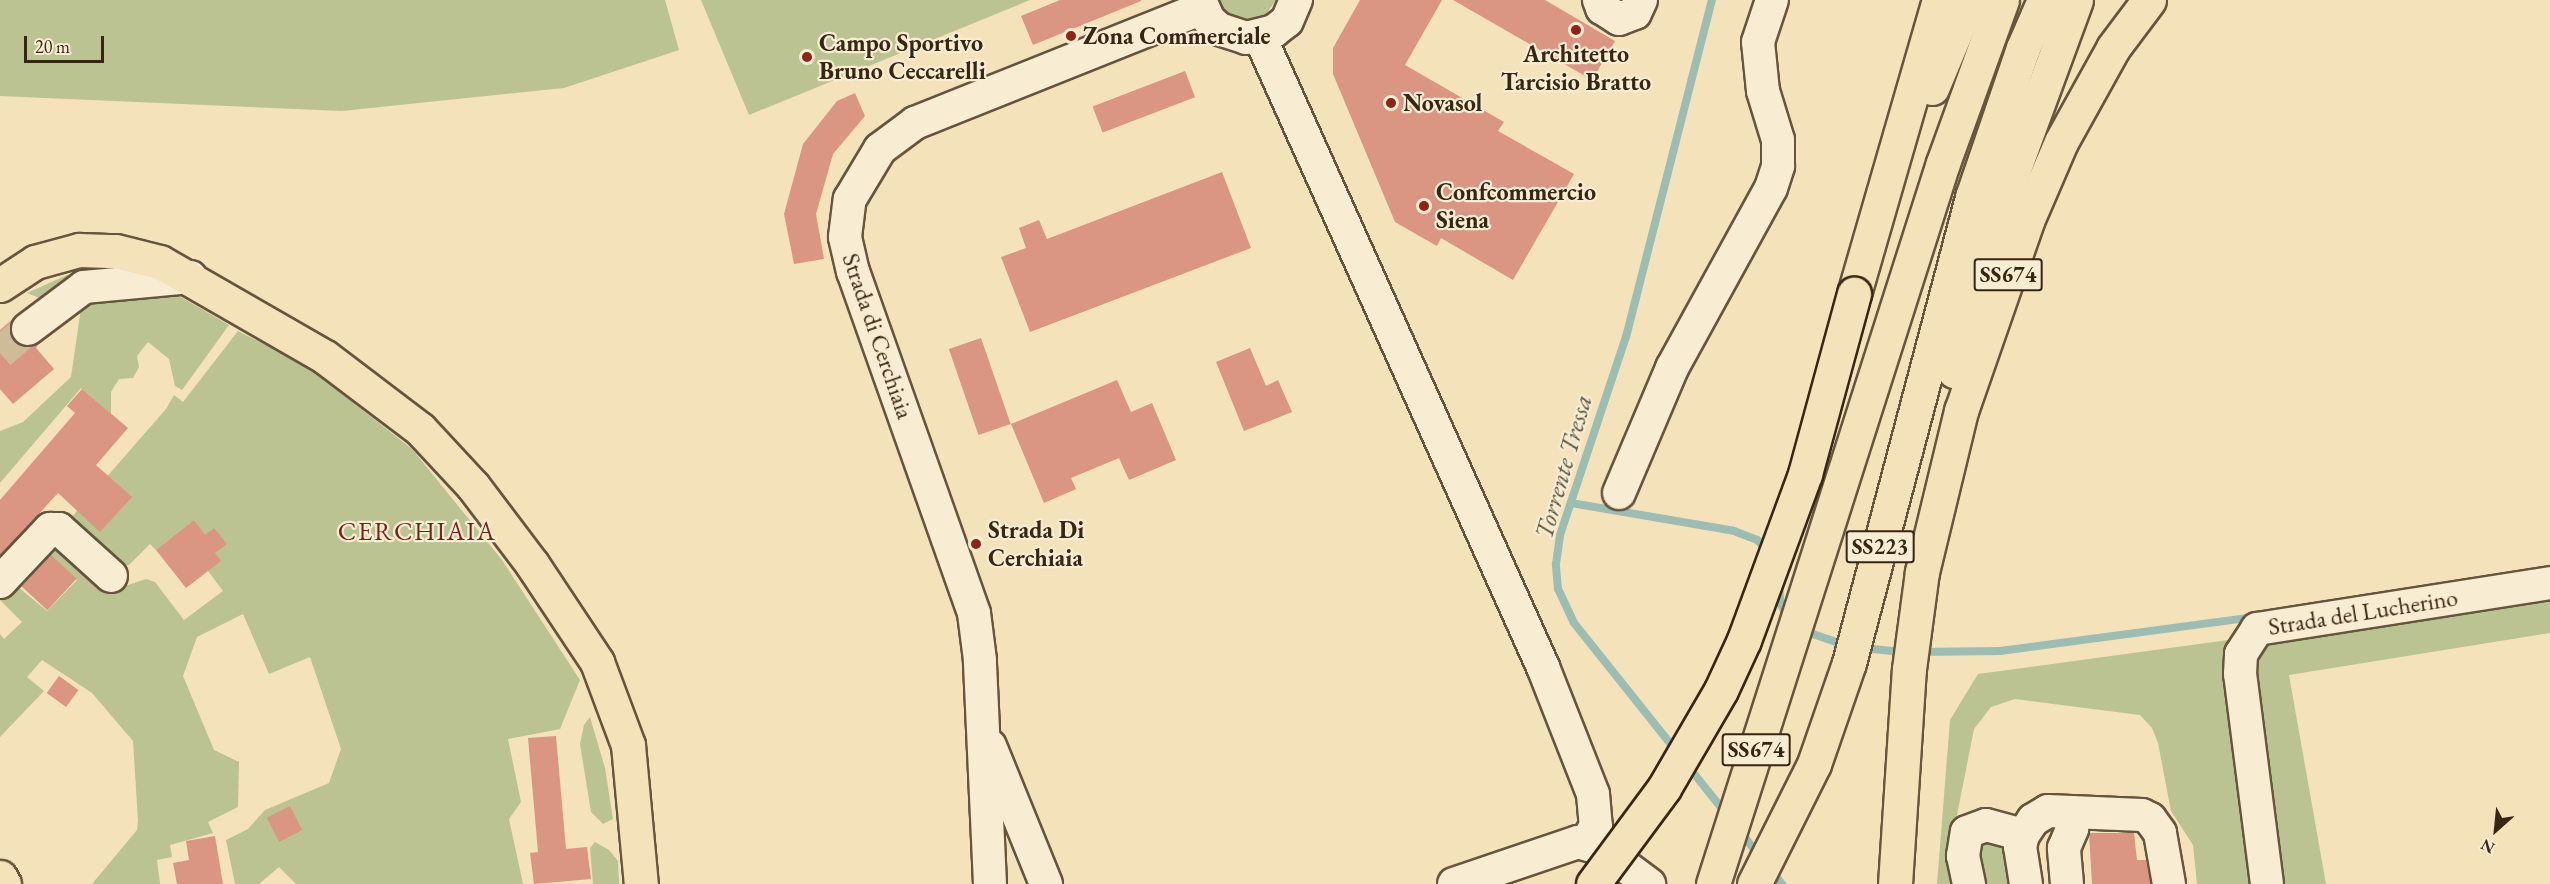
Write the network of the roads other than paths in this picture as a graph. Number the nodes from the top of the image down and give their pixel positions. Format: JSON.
{"nodes":[{"id":1,"x":1296,"y":0,"type":"edge"},
{"id":2,"x":1599,"y":0,"type":"edge"},
{"id":3,"x":1641,"y":0,"type":"edge"},
{"id":4,"x":1772,"y":0,"type":"edge"},
{"id":5,"x":1939,"y":0,"type":"edge"},
{"id":6,"x":1970,"y":0,"type":"edge"},
{"id":7,"x":2002,"y":0,"type":"edge"},
{"id":8,"x":2044,"y":0,"type":"edge"},
{"id":9,"x":2076,"y":0,"type":"edge"},
{"id":10,"x":2149,"y":0,"type":"edge"},
{"id":11,"x":1201,"y":4,"type":"edge"},
{"id":12,"x":1260,"y":37,"type":"junction"},
{"id":13,"x":1877,"y":216,"type":"junction"},
{"id":14,"x":191,"y":277,"type":"junction"},
{"id":15,"x":0,"y":285,"type":"edge"},
{"id":16,"x":28,"y":329,"type":"tunnel mouth"},
{"id":17,"x":1619,"y":493,"type":"dead end"},
{"id":18,"x":1915,"y":570,"type":"junction"},
{"id":19,"x":111,"y":576,"type":"dead end"},
{"id":20,"x":0,"y":582,"type":"edge"},
{"id":21,"x":2550,"y":583,"type":"edge"},
{"id":22,"x":984,"y":730,"type":"junction"},
{"id":23,"x":2072,"y":812,"type":"junction"},
{"id":24,"x":2023,"y":835,"type":"junction"},
{"id":25,"x":1586,"y":842,"type":"junction"},
{"id":26,"x":640,"y":884,"type":"edge"},
{"id":27,"x":990,"y":884,"type":"edge"},
{"id":28,"x":1046,"y":884,"type":"edge"},
{"id":29,"x":1454,"y":884,"type":"edge"},
{"id":30,"x":1593,"y":884,"type":"edge"},
{"id":31,"x":1649,"y":884,"type":"edge"},
{"id":32,"x":1713,"y":884,"type":"edge"},
{"id":33,"x":1754,"y":884,"type":"edge"},
{"id":34,"x":1882,"y":884,"type":"edge"},
{"id":35,"x":1895,"y":884,"type":"edge"},
{"id":36,"x":1969,"y":884,"type":"edge"},
{"id":37,"x":2026,"y":884,"type":"edge"},
{"id":38,"x":2067,"y":884,"type":"edge"},
{"id":39,"x":2169,"y":884,"type":"edge"},
{"id":40,"x":2267,"y":884,"type":"edge"}],
"edges":[{"from":1,"to":12,"type":"street"},
{"from":2,"to":3,"type":"street"},
{"from":4,"to":17,"type":"street"},
{"from":5,"to":13,"type":"main road"},
{"from":6,"to":13,"type":"main road"},
{"from":7,"to":32,"type":"main road","number":"SS674"},
{"from":8,"to":33,"type":"main road","number":"SS223"},
{"from":9,"to":18,"type":"main road","number":"SS674"},
{"from":10,"to":18,"type":"main road","number":"SS674"},
{"from":11,"to":12,"type":"street","name":"Strada di Cerchiaia"},
{"from":11,"to":22,"type":"street","name":"Strada di Cerchiaia"},
{"from":12,"to":25,"type":"street"},
{"from":13,"to":30,"type":"main road","bridge":true},
{"from":14,"to":15,"type":"main road"},
{"from":14,"to":16,"type":"street"},
{"from":14,"to":26,"type":"main road"},
{"from":18,"to":34,"type":"main road","number":"SS674"},
{"from":18,"to":35,"type":"main road","number":"SS674"},
{"from":19,"to":20,"type":"street"},
{"from":21,"to":40,"type":"street","name":"Strada del Lucherino"},
{"from":22,"to":27,"type":"street","name":"Strada di Cerchiaia"},
{"from":22,"to":28,"type":"street","name":"Strada di Cerchiaia"},
{"from":23,"to":24,"type":"street"},
{"from":23,"to":38,"type":"street"},
{"from":23,"to":39,"type":"street"},
{"from":24,"to":36,"type":"street"},
{"from":24,"to":37,"type":"street"},
{"from":25,"to":29,"type":"street"},
{"from":25,"to":31,"type":"street"}]}
